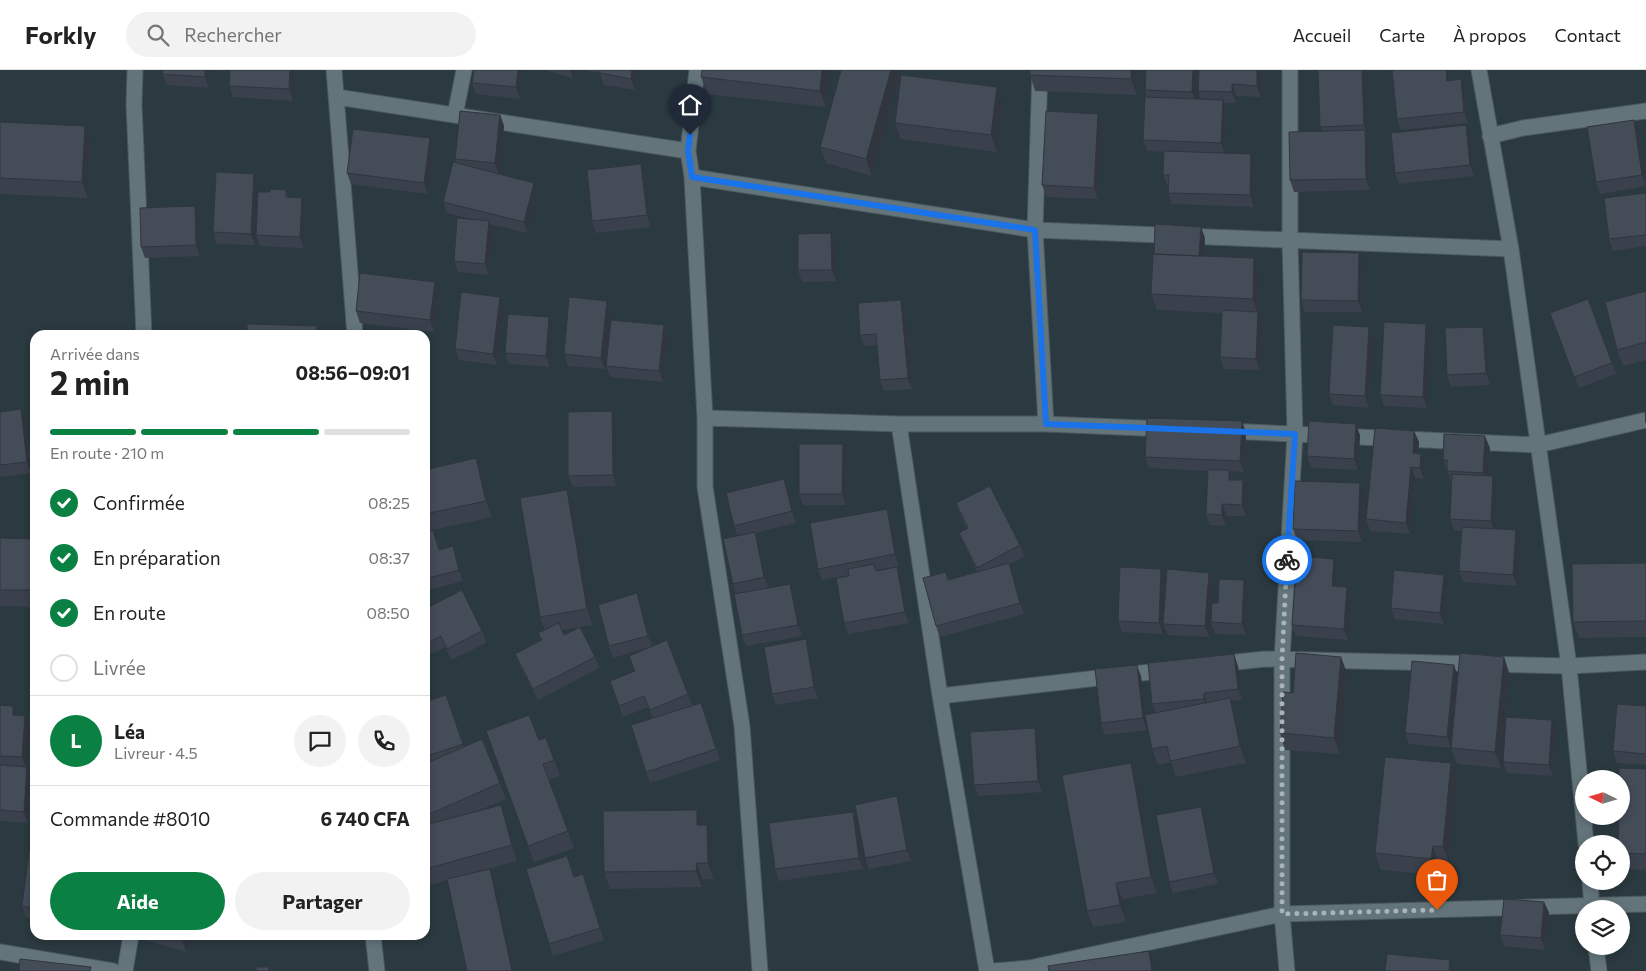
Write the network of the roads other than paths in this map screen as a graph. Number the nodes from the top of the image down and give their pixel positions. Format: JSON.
{"nodes":[{"id":1,"x":135,"y":70,"type":"edge"},
{"id":2,"x":334,"y":70,"type":"edge"},
{"id":3,"x":464,"y":70,"type":"edge"},
{"id":4,"x":697,"y":70,"type":"edge"},
{"id":5,"x":1040,"y":70,"type":"edge"},
{"id":6,"x":1290,"y":70,"type":"edge"},
{"id":7,"x":1479,"y":70,"type":"edge"},
{"id":8,"x":337,"y":97,"type":"junction"},
{"id":9,"x":1646,"y":111,"type":"edge"},
{"id":10,"x":455,"y":115,"type":"junction"},
{"id":11,"x":1490,"y":136,"type":"junction"},
{"id":12,"x":688,"y":151,"type":"junction"},
{"id":13,"x":692,"y":177,"type":"junction"},
{"id":14,"x":1035,"y":230,"type":"junction"},
{"id":15,"x":1290,"y":242,"type":"junction"},
{"id":16,"x":1511,"y":250,"type":"junction"},
{"id":17,"x":144,"y":330,"type":"edge"},
{"id":18,"x":355,"y":330,"type":"edge"},
{"id":19,"x":705,"y":418,"type":"junction"},
{"id":20,"x":1646,"y":420,"type":"edge"},
{"id":21,"x":899,"y":424,"type":"junction"},
{"id":22,"x":1046,"y":424,"type":"junction"},
{"id":23,"x":1185,"y":429,"type":"edge"},
{"id":24,"x":1215,"y":431,"type":"edge"},
{"id":25,"x":1295,"y":434,"type":"junction"},
{"id":26,"x":1538,"y":445,"type":"junction"},
{"id":27,"x":1282,"y":659,"type":"junction"},
{"id":28,"x":1646,"y":662,"type":"edge"},
{"id":29,"x":1206,"y":666,"type":"edge"},
{"id":30,"x":1569,"y":666,"type":"junction"},
{"id":31,"x":1186,"y":668,"type":"edge"},
{"id":32,"x":940,"y":696,"type":"junction"},
{"id":33,"x":1585,"y":835,"type":"edge"},
{"id":34,"x":1646,"y":904,"type":"edge"},
{"id":35,"x":1630,"y":905,"type":"edge"},
{"id":36,"x":1575,"y":907,"type":"edge"},
{"id":37,"x":1282,"y":914,"type":"junction"},
{"id":38,"x":130,"y":940,"type":"edge"},
{"id":39,"x":374,"y":940,"type":"edge"},
{"id":40,"x":0,"y":952,"type":"edge"},
{"id":41,"x":1597,"y":955,"type":"edge"},
{"id":42,"x":1029,"y":969,"type":"edge"},
{"id":43,"x":113,"y":971,"type":"edge"},
{"id":44,"x":125,"y":971,"type":"edge"},
{"id":45,"x":377,"y":971,"type":"edge"},
{"id":46,"x":760,"y":971,"type":"edge"},
{"id":47,"x":987,"y":971,"type":"edge"},
{"id":48,"x":994,"y":971,"type":"edge"},
{"id":49,"x":1287,"y":971,"type":"edge"},
{"id":50,"x":1599,"y":971,"type":"edge"}],
"edges":[{"from":1,"to":17,"type":"street"},
{"from":2,"to":8,"type":"street"},
{"from":3,"to":10,"type":"street"},
{"from":4,"to":12,"type":"street"},
{"from":5,"to":14,"type":"street"},
{"from":6,"to":15,"type":"street"},
{"from":7,"to":11,"type":"street"},
{"from":8,"to":10,"type":"street"},
{"from":8,"to":18,"type":"street"},
{"from":9,"to":11,"type":"street"},
{"from":10,"to":12,"type":"street"},
{"from":11,"to":16,"type":"street"},
{"from":12,"to":13,"type":"street"},
{"from":13,"to":14,"type":"street"},
{"from":13,"to":19,"type":"street"},
{"from":14,"to":15,"type":"street"},
{"from":14,"to":22,"type":"street"},
{"from":15,"to":16,"type":"street"},
{"from":15,"to":25,"type":"street"},
{"from":16,"to":26,"type":"street"},
{"from":19,"to":21,"type":"street"},
{"from":19,"to":46,"type":"street"},
{"from":20,"to":26,"type":"street"},
{"from":21,"to":22,"type":"street"},
{"from":21,"to":32,"type":"street"},
{"from":22,"to":23,"type":"street"},
{"from":24,"to":25,"type":"street"},
{"from":25,"to":26,"type":"street"},
{"from":25,"to":27,"type":"street"},
{"from":26,"to":30,"type":"street"},
{"from":27,"to":29,"type":"street"},
{"from":27,"to":30,"type":"street"},
{"from":27,"to":37,"type":"street"},
{"from":28,"to":30,"type":"street"},
{"from":30,"to":33,"type":"street"},
{"from":31,"to":32,"type":"street"},
{"from":32,"to":47,"type":"street"},
{"from":34,"to":35,"type":"street"},
{"from":36,"to":37,"type":"street"},
{"from":37,"to":42,"type":"street"},
{"from":37,"to":49,"type":"street"},
{"from":38,"to":44,"type":"street"},
{"from":39,"to":45,"type":"street"},
{"from":40,"to":43,"type":"street"},
{"from":41,"to":50,"type":"street"},
{"from":42,"to":48,"type":"street"}]}
